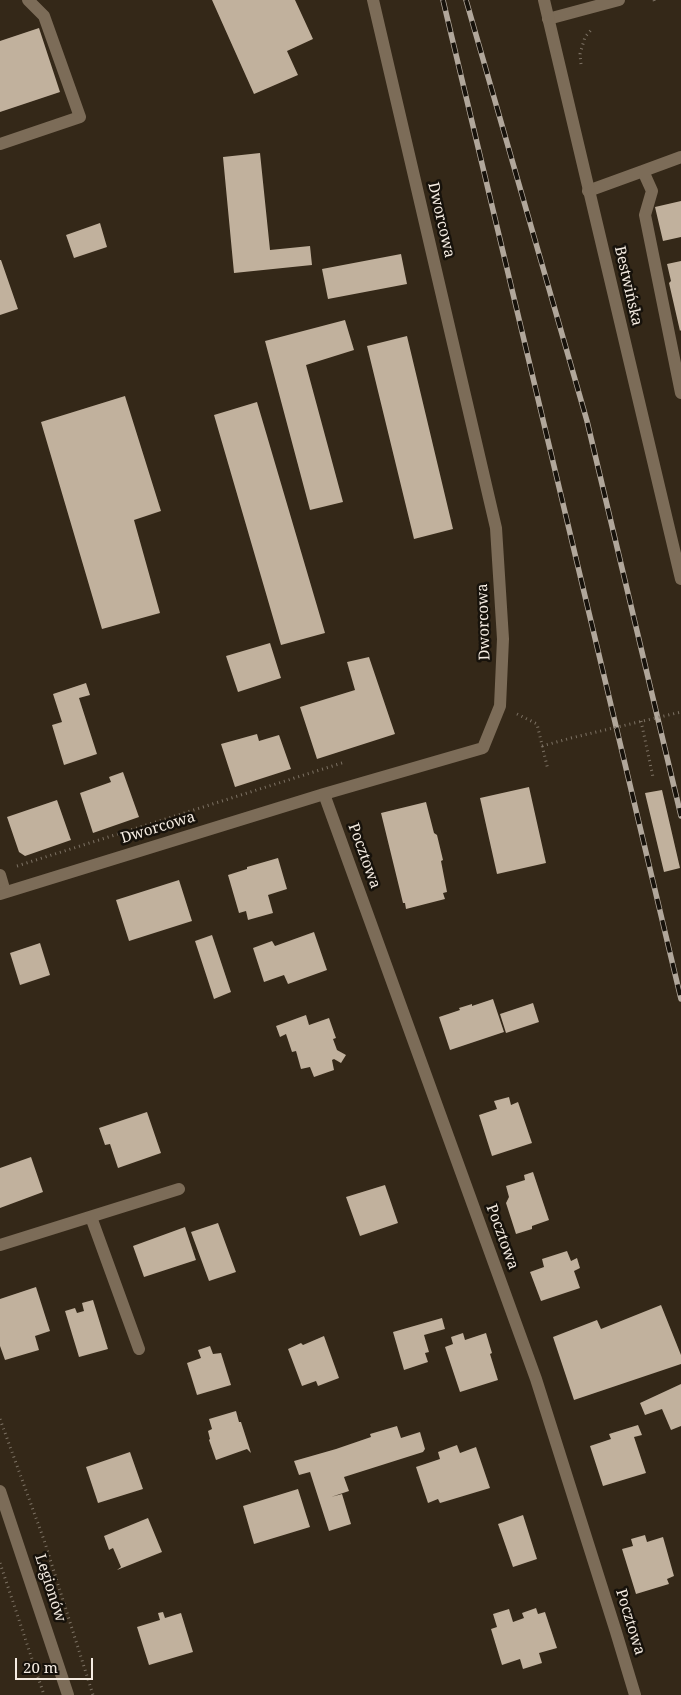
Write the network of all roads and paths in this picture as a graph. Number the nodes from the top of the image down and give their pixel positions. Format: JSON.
{"nodes":[{"id":1,"x":28,"y":0,"type":"edge"},
{"id":2,"x":373,"y":0,"type":"edge"},
{"id":3,"x":544,"y":0,"type":"edge"},
{"id":4,"x":619,"y":0,"type":"edge"},
{"id":5,"x":592,"y":7,"type":"junction"},
{"id":6,"x":548,"y":19,"type":"junction"},
{"id":7,"x":582,"y":71,"type":"dead end"},
{"id":8,"x":0,"y":144,"type":"edge"},
{"id":9,"x":681,"y":157,"type":"edge"},
{"id":10,"x":643,"y":171,"type":"junction"},
{"id":11,"x":588,"y":191,"type":"junction"},
{"id":12,"x":681,"y":393,"type":"edge"},
{"id":13,"x":681,"y":579,"type":"edge"},
{"id":14,"x":681,"y":712,"type":"edge"},
{"id":15,"x":641,"y":721,"type":"junction"},
{"id":16,"x":537,"y":724,"type":"dead end"},
{"id":17,"x":542,"y":746,"type":"junction"},
{"id":18,"x":345,"y":762,"type":"dead end"},
{"id":19,"x":548,"y":770,"type":"dead end"},
{"id":20,"x":653,"y":777,"type":"dead end"},
{"id":21,"x":324,"y":794,"type":"junction"},
{"id":22,"x":5,"y":872,"type":"edge"},
{"id":23,"x":3,"y":893,"type":"edge"},
{"id":24,"x":179,"y":1189,"type":"dead end"},
{"id":25,"x":91,"y":1217,"type":"junction"},
{"id":26,"x":0,"y":1245,"type":"edge"},
{"id":27,"x":139,"y":1349,"type":"dead end"},
{"id":28,"x":0,"y":1419,"type":"edge"},
{"id":29,"x":0,"y":1491,"type":"edge"},
{"id":30,"x":0,"y":1563,"type":"edge"},
{"id":31,"x":44,"y":1695,"type":"edge"},
{"id":32,"x":68,"y":1695,"type":"edge"},
{"id":33,"x":93,"y":1695,"type":"edge"},
{"id":34,"x":634,"y":1695,"type":"edge"}],
"edges":[{"from":1,"to":8,"type":"street"},
{"from":2,"to":21,"type":"street","name":"Dworcowa"},
{"from":3,"to":6,"type":"street","name":"Bestwińska"},
{"from":4,"to":5,"type":"street"},
{"from":5,"to":6,"type":"street"},
{"from":5,"to":7,"type":"path"},
{"from":6,"to":11,"type":"street","name":"Bestwińska"},
{"from":9,"to":10,"type":"street"},
{"from":10,"to":11,"type":"street"},
{"from":10,"to":12,"type":"street"},
{"from":11,"to":13,"type":"street","name":"Bestwińska"},
{"from":14,"to":15,"type":"path","bridge":true},
{"from":15,"to":17,"type":"path","bridge":true},
{"from":15,"to":20,"type":"path"},
{"from":16,"to":17,"type":"path"},
{"from":17,"to":19,"type":"path"},
{"from":18,"to":22,"type":"path"},
{"from":21,"to":23,"type":"street","name":"Dworcowa"},
{"from":21,"to":34,"type":"street","name":"Pocztowa"},
{"from":22,"to":23,"type":"street"},
{"from":24,"to":25,"type":"street"},
{"from":25,"to":26,"type":"street"},
{"from":25,"to":27,"type":"street"},
{"from":28,"to":33,"type":"path"},
{"from":29,"to":32,"type":"street","name":"Legionów"},
{"from":30,"to":31,"type":"path"}]}
